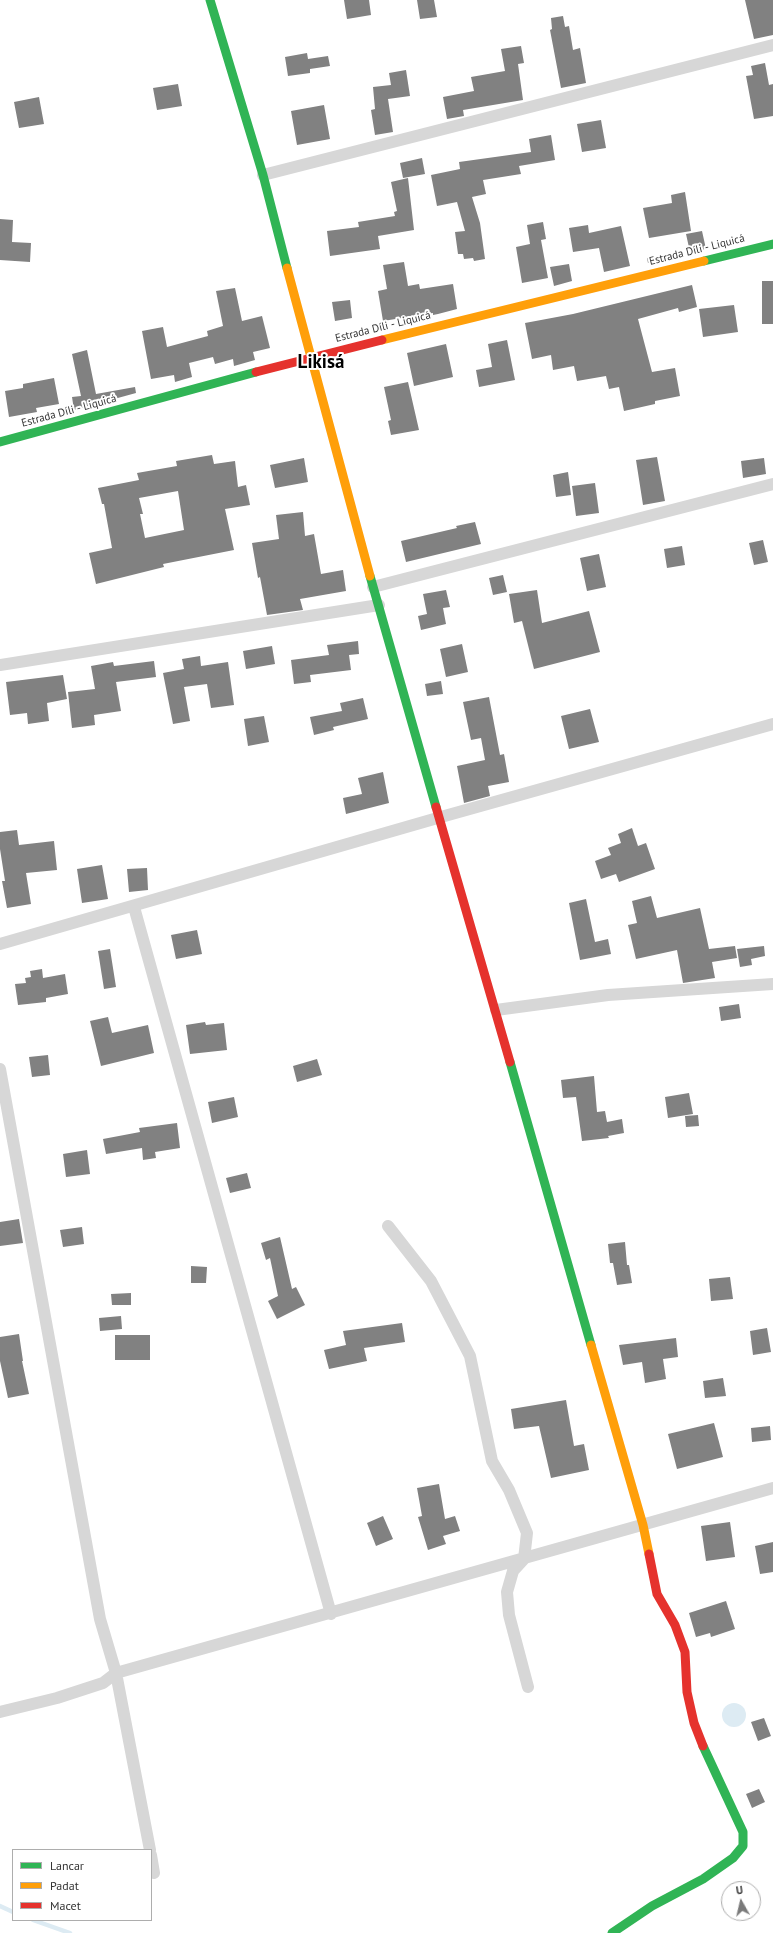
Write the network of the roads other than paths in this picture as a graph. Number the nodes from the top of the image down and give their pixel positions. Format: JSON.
{"nodes":[{"id":1,"x":210,"y":0,"type":"edge"},
{"id":2,"x":773,"y":46,"type":"edge"},
{"id":3,"x":263,"y":175,"type":"junction"},
{"id":4,"x":773,"y":244,"type":"edge"},
{"id":5,"x":310,"y":357,"type":"junction"},
{"id":6,"x":0,"y":442,"type":"edge"},
{"id":7,"x":773,"y":484,"type":"edge"},
{"id":8,"x":374,"y":587,"type":"junction"},
{"id":9,"x":379,"y":605,"type":"junction"},
{"id":10,"x":0,"y":664,"type":"edge"},
{"id":11,"x":773,"y":724,"type":"edge"},
{"id":12,"x":441,"y":817,"type":"junction"},
{"id":13,"x":134,"y":906,"type":"junction"},
{"id":14,"x":0,"y":944,"type":"edge"},
{"id":15,"x":773,"y":984,"type":"edge"},
{"id":16,"x":496,"y":1010,"type":"junction"},
{"id":17,"x":0,"y":1069,"type":"edge"},
{"id":18,"x":388,"y":1226,"type":"dead end"},
{"id":19,"x":773,"y":1488,"type":"edge"},
{"id":20,"x":643,"y":1525,"type":"junction"},
{"id":21,"x":524,"y":1559,"type":"junction"},
{"id":22,"x":331,"y":1614,"type":"junction"},
{"id":23,"x":116,"y":1673,"type":"junction"},
{"id":24,"x":528,"y":1687,"type":"dead end"},
{"id":25,"x":0,"y":1712,"type":"edge"},
{"id":26,"x":150,"y":1849,"type":"edge"},
{"id":27,"x":152,"y":1861,"type":"edge"},
{"id":28,"x":154,"y":1873,"type":"dead end"},
{"id":29,"x":612,"y":1933,"type":"edge"}],
"edges":[{"from":1,"to":3,"type":"street"},
{"from":2,"to":3,"type":"street"},
{"from":3,"to":5,"type":"street"},
{"from":4,"to":5,"type":"street","name":"Estrada Díli - Liquicá"},
{"from":5,"to":6,"type":"street","name":"Estrada Díli - Liquicá"},
{"from":5,"to":8,"type":"street"},
{"from":7,"to":8,"type":"street"},
{"from":8,"to":9,"type":"street"},
{"from":9,"to":10,"type":"street"},
{"from":9,"to":12,"type":"street"},
{"from":11,"to":12,"type":"street"},
{"from":12,"to":13,"type":"street"},
{"from":12,"to":16,"type":"street"},
{"from":13,"to":14,"type":"street"},
{"from":13,"to":22,"type":"street"},
{"from":15,"to":16,"type":"street"},
{"from":16,"to":20,"type":"street"},
{"from":17,"to":23,"type":"street"},
{"from":18,"to":21,"type":"street"},
{"from":19,"to":20,"type":"street"},
{"from":20,"to":21,"type":"street"},
{"from":20,"to":29,"type":"street"},
{"from":21,"to":22,"type":"street"},
{"from":21,"to":24,"type":"street"},
{"from":22,"to":23,"type":"street"},
{"from":23,"to":25,"type":"street"},
{"from":23,"to":26,"type":"street"},
{"from":27,"to":28,"type":"street"}]}
